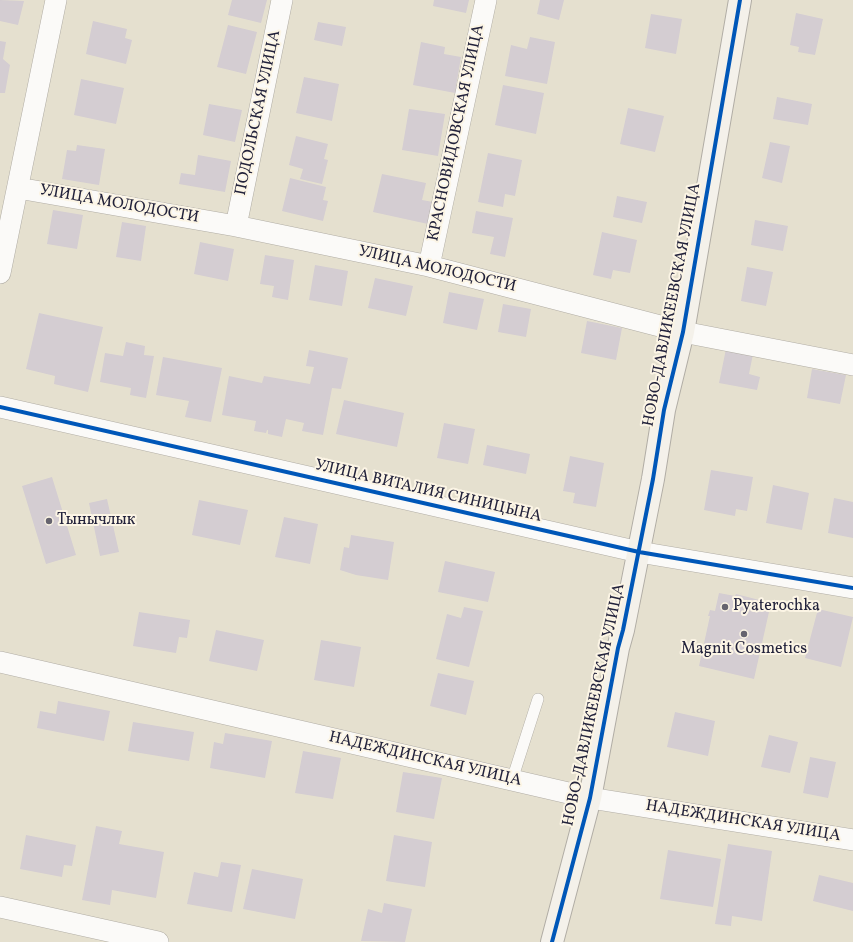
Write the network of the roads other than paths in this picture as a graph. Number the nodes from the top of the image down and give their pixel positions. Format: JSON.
{"nodes":[{"id":1,"x":56,"y":0,"type":"edge"},
{"id":2,"x":282,"y":0,"type":"edge"},
{"id":3,"x":486,"y":0,"type":"edge"},
{"id":4,"x":740,"y":0,"type":"edge"},
{"id":5,"x":18,"y":188,"type":"junction"},
{"id":6,"x":236,"y":226,"type":"junction"},
{"id":7,"x":429,"y":266,"type":"junction"},
{"id":8,"x":0,"y":273,"type":"edge"},
{"id":9,"x":683,"y":332,"type":"junction"},
{"id":10,"x":853,"y":365,"type":"edge"},
{"id":11,"x":0,"y":408,"type":"edge"},
{"id":12,"x":638,"y":552,"type":"junction"},
{"id":13,"x":853,"y":588,"type":"edge"},
{"id":14,"x":0,"y":662,"type":"edge"},
{"id":15,"x":538,"y":699,"type":"dead end"},
{"id":16,"x":512,"y":780,"type":"junction"},
{"id":17,"x":590,"y":798,"type":"junction"},
{"id":18,"x":853,"y":840,"type":"edge"},
{"id":19,"x":0,"y":907,"type":"edge"},
{"id":20,"x":158,"y":942,"type":"edge"},
{"id":21,"x":552,"y":942,"type":"edge"}],
"edges":[{"from":1,"to":5,"type":"street"},
{"from":2,"to":6,"type":"street","name":"ПОДОЛЬСКАЯ УЛИЦА"},
{"from":3,"to":7,"type":"street","name":"КРАСНОВИДОВСКАЯ УЛИЦА"},
{"from":4,"to":9,"type":"street","name":"НОВО-ДАВЛИКЕЕВСКАЯ УЛИЦА"},
{"from":5,"to":6,"type":"street","name":"УЛИЦА МОЛОДОСТИ"},
{"from":5,"to":8,"type":"street"},
{"from":6,"to":7,"type":"street","name":"УЛИЦА МОЛОДОСТИ"},
{"from":7,"to":9,"type":"street","name":"УЛИЦА МОЛОДОСТИ"},
{"from":9,"to":10,"type":"street","name":"УЛИЦА МОЛОДОСТИ"},
{"from":9,"to":12,"type":"street","name":"НОВО-ДАВЛИКЕЕВСКАЯ УЛИЦА"},
{"from":11,"to":12,"type":"street","name":"УЛИЦА ВИТАЛИЯ СИНИЦЫНА"},
{"from":12,"to":13,"type":"street","name":"УЛИЦА ВИТАЛИЯ СИНИЦЫНА"},
{"from":12,"to":17,"type":"street","name":"НОВО-ДАВЛИКЕЕВСКАЯ УЛИЦА"},
{"from":14,"to":16,"type":"street","name":"НАДЕЖДИНСКАЯ УЛИЦА"},
{"from":15,"to":16,"type":"lane"},
{"from":16,"to":17,"type":"street","name":"НАДЕЖДИНСКАЯ УЛИЦА"},
{"from":17,"to":18,"type":"street","name":"НАДЕЖДИНСКАЯ УЛИЦА"},
{"from":17,"to":21,"type":"street","name":"НОВО-ДАВЛИКЕЕВСКАЯ УЛИЦА"},
{"from":19,"to":20,"type":"street"}]}
